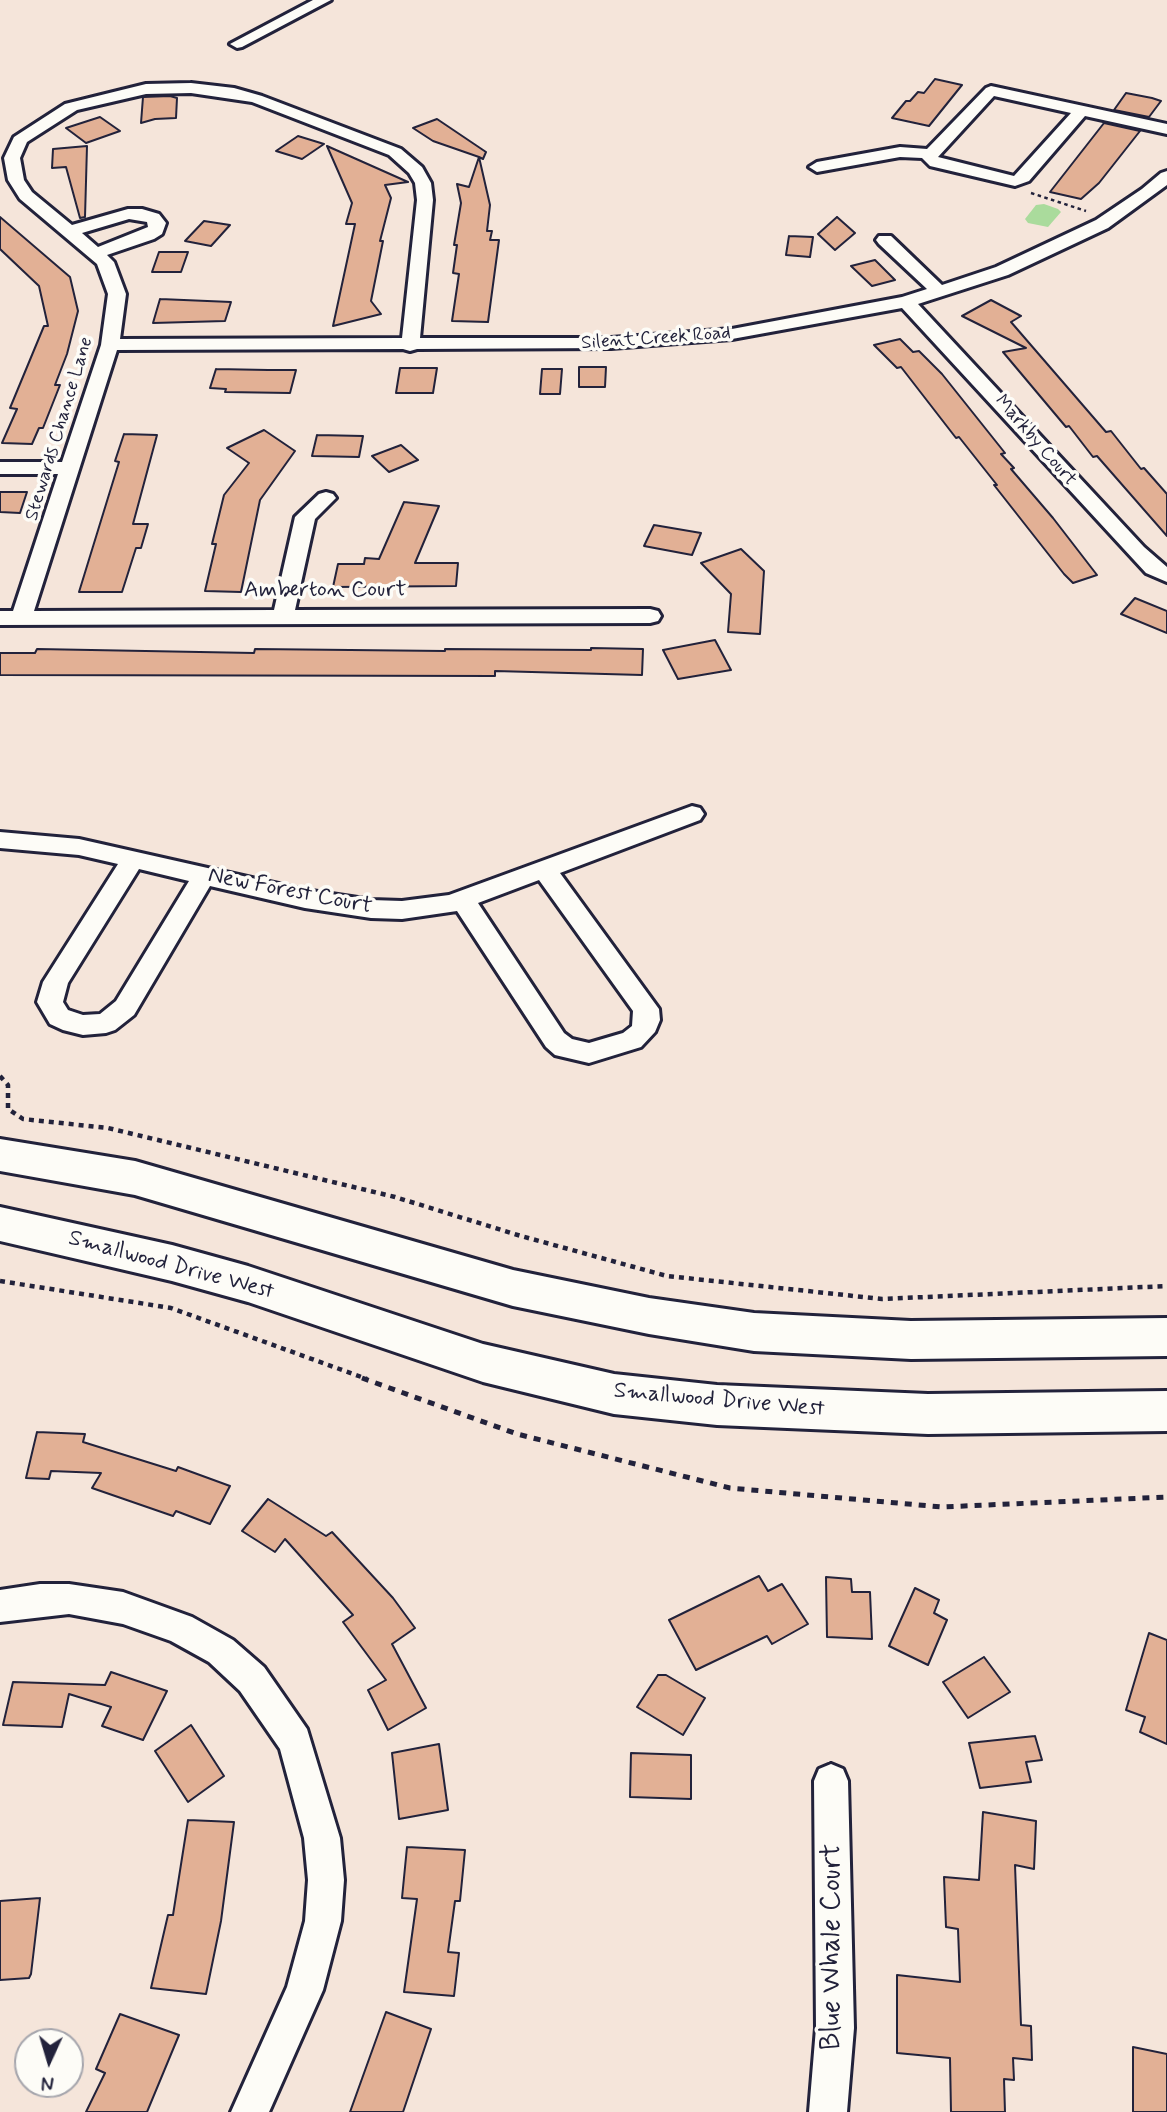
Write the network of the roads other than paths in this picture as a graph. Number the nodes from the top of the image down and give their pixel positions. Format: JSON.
{"nodes":[{"id":1,"x":324,"y":0,"type":"edge"},
{"id":2,"x":237,"y":44,"type":"dead end"},
{"id":3,"x":1081,"y":110,"type":"junction"},
{"id":4,"x":1167,"y":129,"type":"edge"},
{"id":5,"x":930,"y":154,"type":"junction"},
{"id":6,"x":817,"y":167,"type":"dead end"},
{"id":7,"x":1167,"y":176,"type":"edge"},
{"id":8,"x":1149,"y":193,"type":"junction"},
{"id":9,"x":1167,"y":200,"type":"edge"},
{"id":10,"x":68,"y":232,"type":"junction"},
{"id":11,"x":885,"y":240,"type":"dead end"},
{"id":12,"x":97,"y":253,"type":"junction"},
{"id":13,"x":940,"y":292,"type":"junction"},
{"id":14,"x":906,"y":302,"type":"junction"},
{"id":15,"x":110,"y":345,"type":"junction"},
{"id":16,"x":410,"y":346,"type":"junction"},
{"id":17,"x":0,"y":468,"type":"edge"},
{"id":18,"x":71,"y":468,"type":"junction"},
{"id":19,"x":326,"y":498,"type":"dead end"},
{"id":20,"x":1167,"y":576,"type":"edge"},
{"id":21,"x":283,"y":617,"type":"junction"},
{"id":22,"x":650,"y":617,"type":"dead end"},
{"id":23,"x":11,"y":618,"type":"edge"},
{"id":24,"x":692,"y":814,"type":"dead end"},
{"id":25,"x":0,"y":840,"type":"edge"},
{"id":26,"x":134,"y":858,"type":"junction"},
{"id":27,"x":545,"y":870,"type":"junction"},
{"id":28,"x":204,"y":876,"type":"junction"},
{"id":29,"x":463,"y":900,"type":"junction"},
{"id":30,"x":0,"y":1155,"type":"edge"},
{"id":31,"x":0,"y":1224,"type":"edge"},
{"id":32,"x":1167,"y":1337,"type":"edge"},
{"id":33,"x":1167,"y":1411,"type":"edge"},
{"id":34,"x":0,"y":1606,"type":"edge"},
{"id":35,"x":831,"y":1781,"type":"dead end"},
{"id":36,"x":250,"y":2112,"type":"edge"},
{"id":37,"x":828,"y":2112,"type":"edge"}],
"edges":[{"from":1,"to":2,"type":"street"},
{"from":3,"to":4,"type":"street"},
{"from":3,"to":5,"type":"street"},
{"from":3,"to":5,"type":"street"},
{"from":5,"to":6,"type":"street"},
{"from":7,"to":8,"type":"street","name":"Silent Creek Road"},
{"from":8,"to":9,"type":"street"},
{"from":8,"to":13,"type":"street","name":"Silent Creek Road"},
{"from":10,"to":12,"type":"street","name":"Stewards Chance Lane"},
{"from":10,"to":12,"type":"street"},
{"from":10,"to":16,"type":"street","name":"Stewards Chance Lane"},
{"from":11,"to":13,"type":"street"},
{"from":12,"to":15,"type":"street","name":"Stewards Chance Lane"},
{"from":13,"to":14,"type":"street","name":"Silent Creek Road"},
{"from":14,"to":16,"type":"street","name":"Silent Creek Road"},
{"from":14,"to":20,"type":"street","name":"Markby Court"},
{"from":15,"to":16,"type":"street","name":"Silent Creek Road"},
{"from":15,"to":18,"type":"street","name":"Stewards Chance Lane"},
{"from":17,"to":18,"type":"street"},
{"from":18,"to":23,"type":"street","name":"Stewards Chance Lane"},
{"from":19,"to":21,"type":"street"},
{"from":21,"to":22,"type":"street","name":"Amberton Court"},
{"from":21,"to":23,"type":"street","name":"Amberton Court"},
{"from":24,"to":27,"type":"street","name":"New Forest Court"},
{"from":25,"to":26,"type":"street","name":"New Forest Court"},
{"from":26,"to":28,"type":"street","name":"New Forest Court"},
{"from":26,"to":28,"type":"street"},
{"from":27,"to":29,"type":"street","name":"New Forest Court"},
{"from":27,"to":29,"type":"street"},
{"from":28,"to":29,"type":"street","name":"New Forest Court"},
{"from":30,"to":32,"type":"street"},
{"from":31,"to":33,"type":"street","name":"Smallwood Drive West"},
{"from":34,"to":36,"type":"street"},
{"from":35,"to":37,"type":"street","name":"Blue Whale Court"}]}
